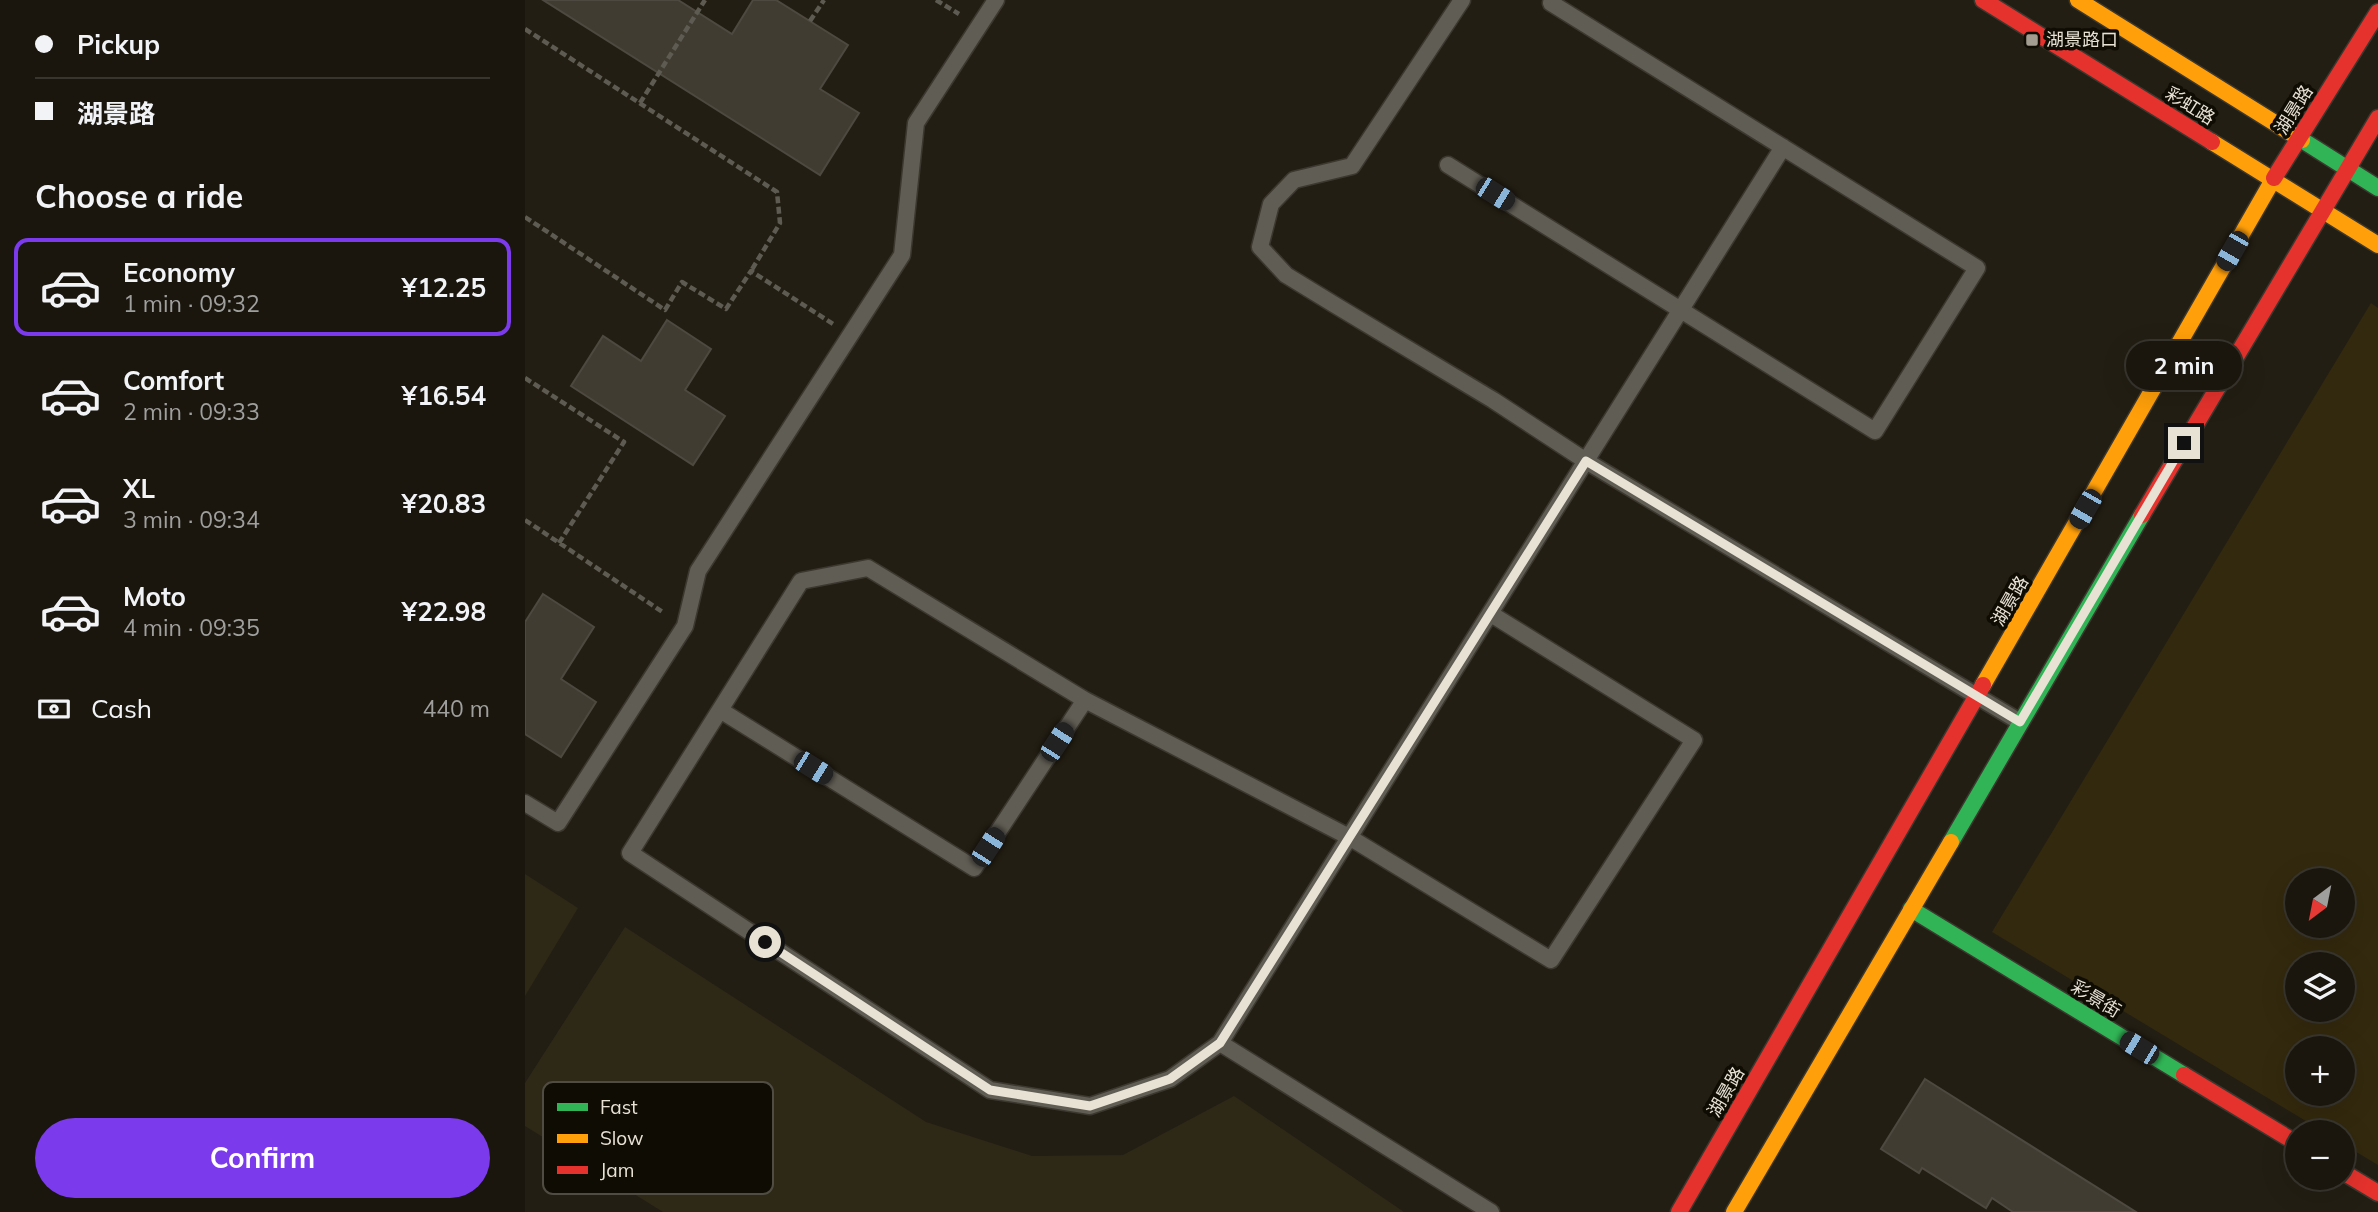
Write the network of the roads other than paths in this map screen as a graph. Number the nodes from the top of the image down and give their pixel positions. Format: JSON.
{"nodes":[{"id":1,"x":996,"y":0,"type":"edge"},
{"id":2,"x":1462,"y":0,"type":"edge"},
{"id":3,"x":1983,"y":0,"type":"edge"},
{"id":4,"x":2078,"y":0,"type":"edge"},
{"id":5,"x":1551,"y":3,"type":"dead end"},
{"id":6,"x":2378,"y":12,"type":"edge"},
{"id":7,"x":2378,"y":118,"type":"edge"},
{"id":8,"x":2299,"y":138,"type":"junction"},
{"id":9,"x":1783,"y":147,"type":"junction"},
{"id":10,"x":1448,"y":165,"type":"dead end"},
{"id":11,"x":2347,"y":168,"type":"junction"},
{"id":12,"x":2273,"y":180,"type":"junction"},
{"id":13,"x":2378,"y":188,"type":"edge"},
{"id":14,"x":2321,"y":210,"type":"junction"},
{"id":15,"x":2378,"y":245,"type":"edge"},
{"id":16,"x":1682,"y":310,"type":"junction"},
{"id":17,"x":1586,"y":461,"type":"junction"},
{"id":18,"x":1491,"y":614,"type":"junction"},
{"id":19,"x":1977,"y":697,"type":"junction"},
{"id":20,"x":1085,"y":700,"type":"junction"},
{"id":21,"x":720,"y":710,"type":"junction"},
{"id":22,"x":2020,"y":722,"type":"junction"},
{"id":23,"x":525,"y":803,"type":"edge"},
{"id":24,"x":1349,"y":837,"type":"junction"},
{"id":25,"x":1911,"y":909,"type":"junction"},
{"id":26,"x":1220,"y":1043,"type":"junction"},
{"id":27,"x":2285,"y":1136,"type":"edge"},
{"id":28,"x":2355,"y":1179,"type":"edge"},
{"id":29,"x":2378,"y":1193,"type":"edge"},
{"id":30,"x":1491,"y":1212,"type":"edge"},
{"id":31,"x":1679,"y":1212,"type":"edge"},
{"id":32,"x":1734,"y":1212,"type":"edge"}],
"edges":[{"from":1,"to":23,"type":"lane"},
{"from":2,"to":17,"type":"lane"},
{"from":3,"to":12,"type":"main road","name":"彩虹路"},
{"from":4,"to":8,"type":"main road","name":"彩虹路"},
{"from":5,"to":9,"type":"lane"},
{"from":6,"to":8,"type":"main road","name":"湖景路"},
{"from":7,"to":11,"type":"main road"},
{"from":8,"to":11,"type":"main road","name":"彩虹路"},
{"from":8,"to":12,"type":"main road","name":"湖景路"},
{"from":9,"to":16,"type":"lane"},
{"from":9,"to":16,"type":"lane"},
{"from":10,"to":16,"type":"lane"},
{"from":11,"to":13,"type":"main road","name":"彩虹路"},
{"from":11,"to":14,"type":"main road"},
{"from":12,"to":14,"type":"main road","name":"彩虹路"},
{"from":12,"to":19,"type":"main road","name":"湖景路"},
{"from":14,"to":15,"type":"main road","name":"彩虹路"},
{"from":14,"to":22,"type":"main road"},
{"from":16,"to":17,"type":"lane"},
{"from":17,"to":18,"type":"lane"},
{"from":17,"to":19,"type":"lane"},
{"from":18,"to":24,"type":"lane"},
{"from":18,"to":24,"type":"lane"},
{"from":19,"to":22,"type":"lane"},
{"from":19,"to":31,"type":"main road","name":"湖景路"},
{"from":20,"to":21,"type":"lane"},
{"from":20,"to":21,"type":"lane"},
{"from":20,"to":24,"type":"lane"},
{"from":21,"to":26,"type":"lane"},
{"from":22,"to":25,"type":"main road"},
{"from":24,"to":26,"type":"lane"},
{"from":25,"to":27,"type":"main road","name":"彩景街"},
{"from":25,"to":32,"type":"main road"},
{"from":26,"to":30,"type":"lane"},
{"from":28,"to":29,"type":"main road"}]}
